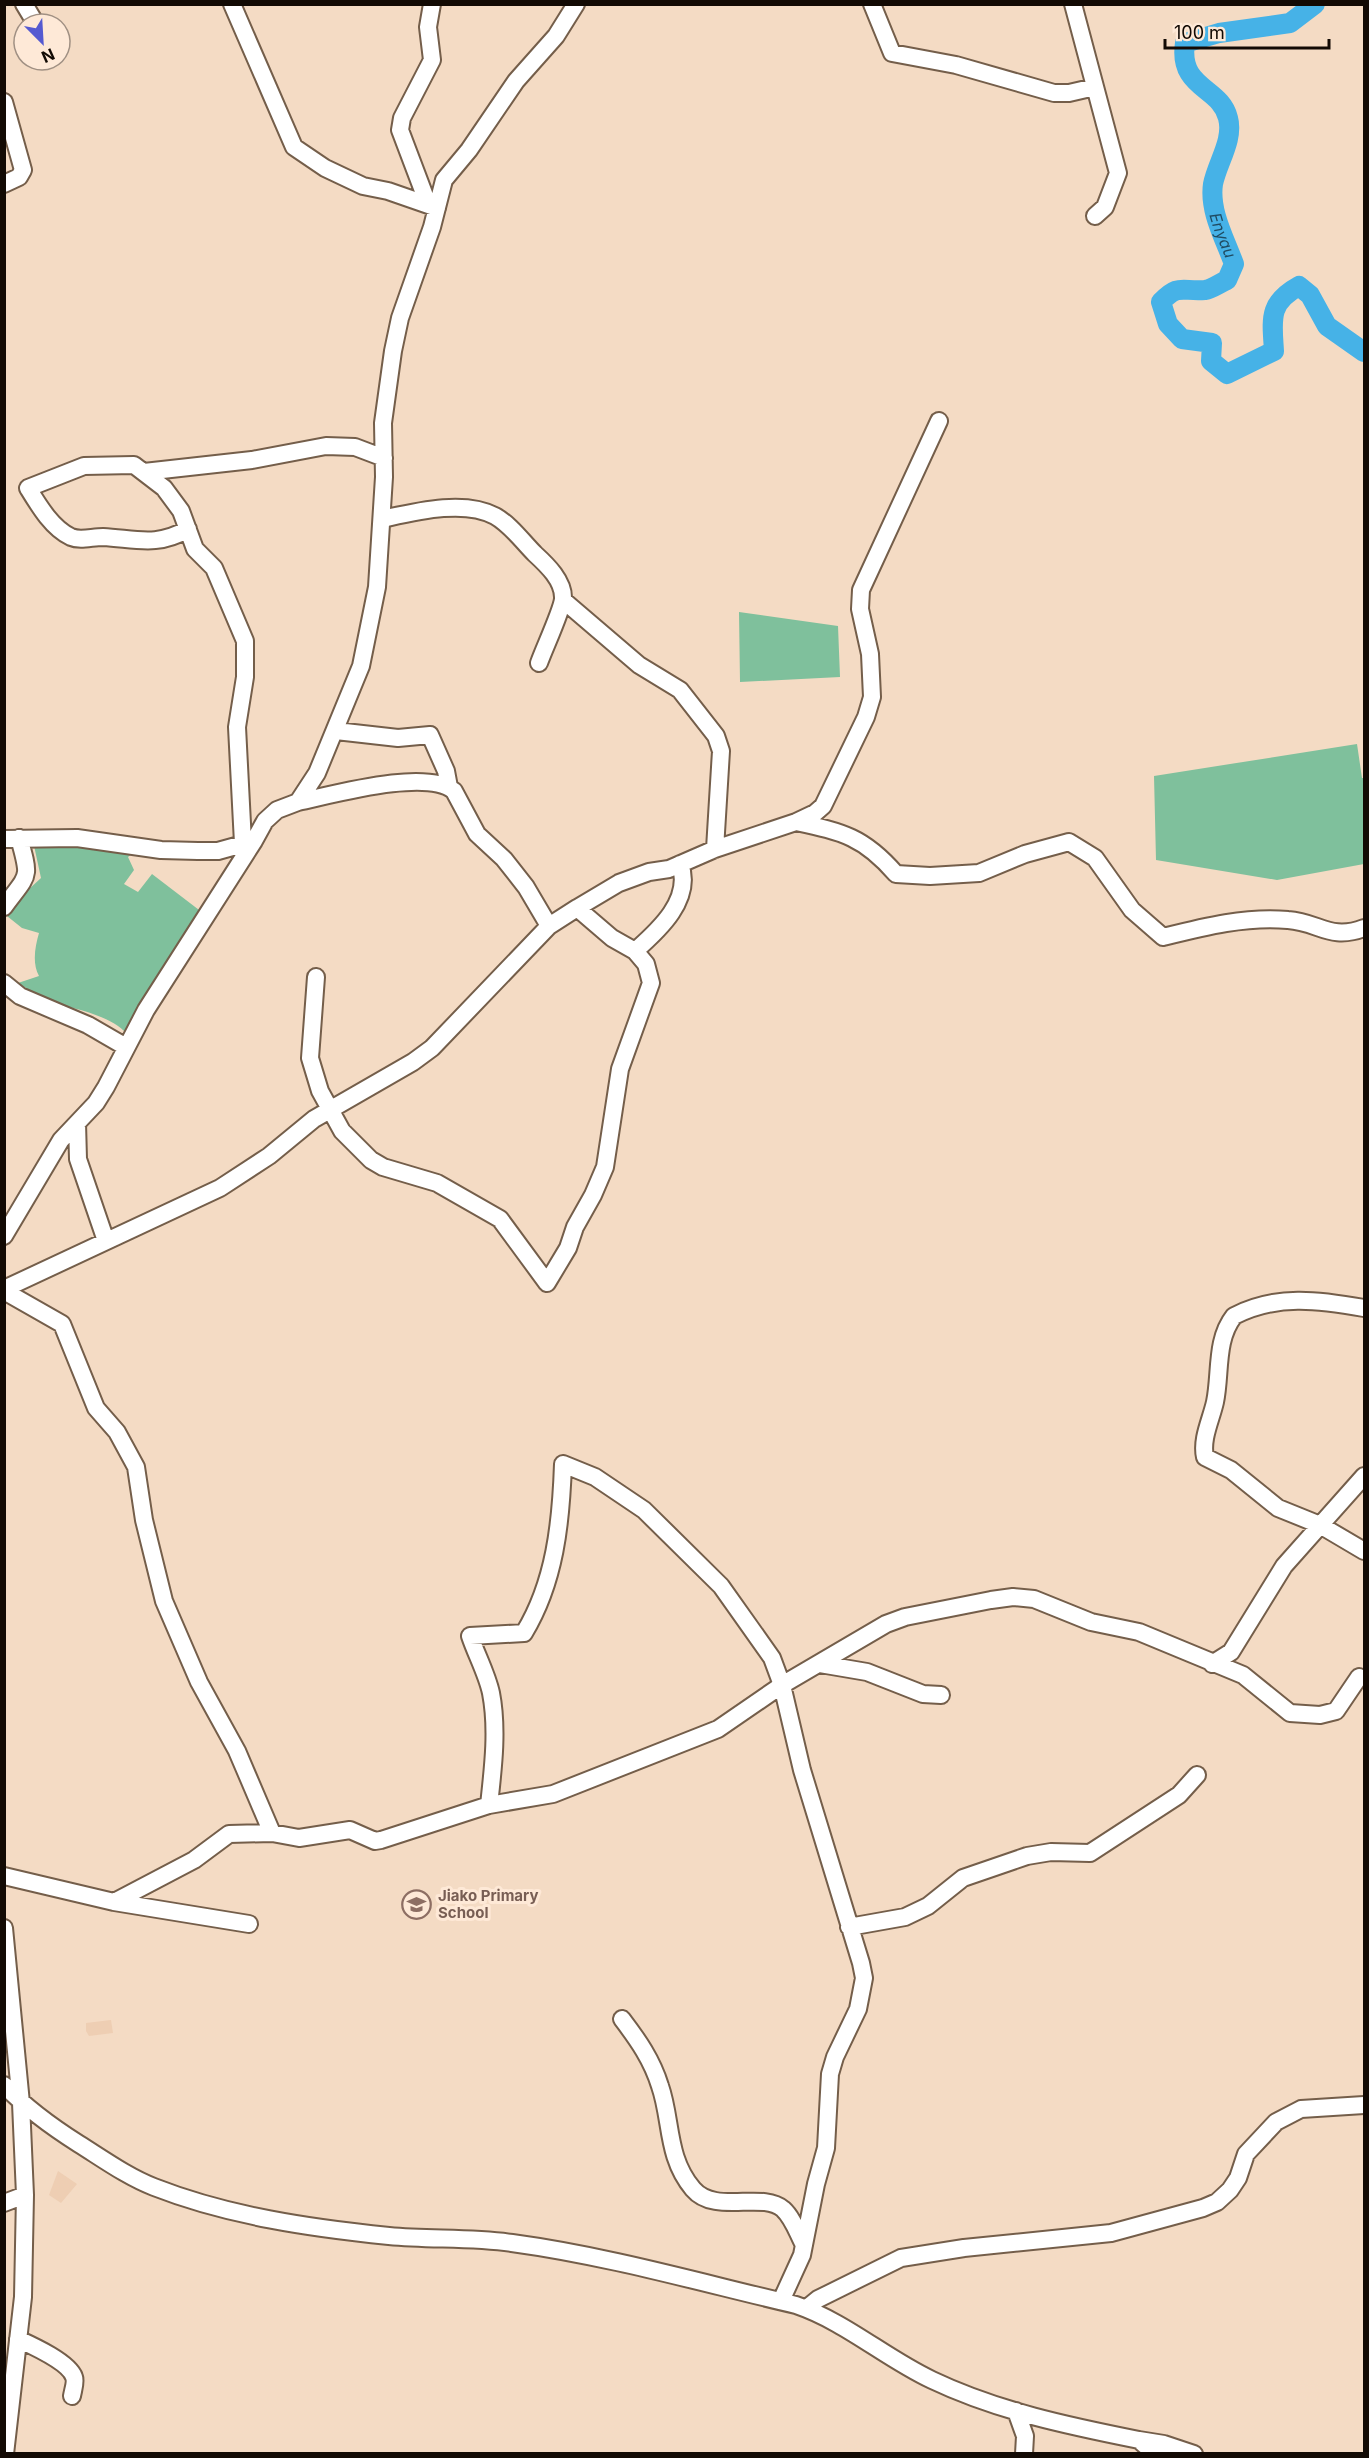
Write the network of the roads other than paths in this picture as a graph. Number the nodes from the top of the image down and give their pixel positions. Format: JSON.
{"nodes":[{"id":1,"x":232,"y":4,"type":"edge"},
{"id":2,"x":432,"y":4,"type":"edge"},
{"id":3,"x":576,"y":4,"type":"edge"},
{"id":4,"x":872,"y":4,"type":"edge"},
{"id":5,"x":1073,"y":4,"type":"edge"},
{"id":6,"x":1095,"y":87,"type":"junction"},
{"id":7,"x":4,"y":102,"type":"edge"},
{"id":8,"x":4,"y":184,"type":"edge"},
{"id":9,"x":432,"y":206,"type":"junction"},
{"id":10,"x":1095,"y":216,"type":"dead end"},
{"id":11,"x":939,"y":421,"type":"dead end"},
{"id":12,"x":384,"y":458,"type":"junction"},
{"id":13,"x":144,"y":472,"type":"junction"},
{"id":14,"x":382,"y":519,"type":"junction"},
{"id":15,"x":188,"y":529,"type":"junction"},
{"id":16,"x":563,"y":600,"type":"junction"},
{"id":17,"x":539,"y":663,"type":"dead end"},
{"id":18,"x":336,"y":731,"type":"junction"},
{"id":19,"x":448,"y":787,"type":"junction"},
{"id":20,"x":298,"y":802,"type":"junction"},
{"id":21,"x":796,"y":822,"type":"junction"},
{"id":22,"x":12,"y":838,"type":"edge"},
{"id":23,"x":248,"y":842,"type":"junction"},
{"id":24,"x":715,"y":849,"type":"junction"},
{"id":25,"x":680,"y":864,"type":"junction"},
{"id":26,"x":4,"y":907,"type":"edge"},
{"id":27,"x":577,"y":908,"type":"junction"},
{"id":28,"x":549,"y":926,"type":"junction"},
{"id":29,"x":1365,"y":928,"type":"edge"},
{"id":30,"x":635,"y":951,"type":"junction"},
{"id":31,"x":316,"y":977,"type":"dead end"},
{"id":32,"x":4,"y":983,"type":"edge"},
{"id":33,"x":126,"y":1047,"type":"junction"},
{"id":34,"x":329,"y":1110,"type":"junction"},
{"id":35,"x":77,"y":1123,"type":"junction"},
{"id":36,"x":4,"y":1236,"type":"edge"},
{"id":37,"x":106,"y":1241,"type":"junction"},
{"id":38,"x":4,"y":1290,"type":"edge"},
{"id":39,"x":1365,"y":1308,"type":"edge"},
{"id":40,"x":1365,"y":1476,"type":"edge"},
{"id":41,"x":1320,"y":1525,"type":"junction"},
{"id":42,"x":1365,"y":1551,"type":"edge"},
{"id":43,"x":820,"y":1664,"type":"junction"},
{"id":44,"x":1212,"y":1664,"type":"junction"},
{"id":45,"x":1359,"y":1677,"type":"dead end"},
{"id":46,"x":782,"y":1685,"type":"junction"},
{"id":47,"x":941,"y":1695,"type":"dead end"},
{"id":48,"x":1197,"y":1774,"type":"dead end"},
{"id":49,"x":489,"y":1805,"type":"junction"},
{"id":50,"x":272,"y":1833,"type":"junction"},
{"id":51,"x":4,"y":1876,"type":"edge"},
{"id":52,"x":114,"y":1902,"type":"junction"},
{"id":53,"x":249,"y":1923,"type":"dead end"},
{"id":54,"x":849,"y":1927,"type":"junction"},
{"id":55,"x":4,"y":1928,"type":"edge"},
{"id":56,"x":622,"y":2019,"type":"dead end"},
{"id":57,"x":4,"y":2085,"type":"edge"},
{"id":58,"x":21,"y":2103,"type":"junction"},
{"id":59,"x":1365,"y":2105,"type":"edge"},
{"id":60,"x":25,"y":2195,"type":"junction"},
{"id":61,"x":4,"y":2203,"type":"edge"},
{"id":62,"x":804,"y":2245,"type":"junction"},
{"id":63,"x":781,"y":2301,"type":"junction"},
{"id":64,"x":807,"y":2308,"type":"junction"},
{"id":65,"x":18,"y":2339,"type":"junction"},
{"id":66,"x":72,"y":2396,"type":"dead end"},
{"id":67,"x":1016,"y":2412,"type":"junction"},
{"id":68,"x":1139,"y":2440,"type":"junction"},
{"id":69,"x":5,"y":2454,"type":"edge"},
{"id":70,"x":1024,"y":2454,"type":"edge"},
{"id":71,"x":1155,"y":2454,"type":"edge"},
{"id":72,"x":1194,"y":2454,"type":"edge"}],
"edges":[{"from":1,"to":9,"type":"street"},
{"from":2,"to":9,"type":"street"},
{"from":3,"to":9,"type":"street"},
{"from":4,"to":6,"type":"street"},
{"from":5,"to":6,"type":"street"},
{"from":6,"to":10,"type":"street"},
{"from":7,"to":8,"type":"street"},
{"from":9,"to":12,"type":"street"},
{"from":11,"to":21,"type":"street"},
{"from":12,"to":13,"type":"street"},
{"from":12,"to":14,"type":"street"},
{"from":13,"to":15,"type":"street"},
{"from":13,"to":15,"type":"street"},
{"from":14,"to":16,"type":"street"},
{"from":14,"to":18,"type":"street"},
{"from":15,"to":23,"type":"street"},
{"from":16,"to":17,"type":"street"},
{"from":16,"to":24,"type":"street"},
{"from":18,"to":19,"type":"street"},
{"from":18,"to":20,"type":"street"},
{"from":19,"to":20,"type":"street"},
{"from":19,"to":28,"type":"street"},
{"from":20,"to":23,"type":"street"},
{"from":21,"to":24,"type":"street"},
{"from":21,"to":29,"type":"street"},
{"from":22,"to":23,"type":"street"},
{"from":22,"to":26,"type":"street"},
{"from":23,"to":33,"type":"street"},
{"from":24,"to":25,"type":"street"},
{"from":25,"to":27,"type":"street"},
{"from":25,"to":30,"type":"street"},
{"from":27,"to":28,"type":"street"},
{"from":27,"to":30,"type":"street"},
{"from":28,"to":34,"type":"street"},
{"from":30,"to":34,"type":"street"},
{"from":31,"to":34,"type":"street"},
{"from":32,"to":33,"type":"street"},
{"from":33,"to":35,"type":"street"},
{"from":34,"to":37,"type":"street"},
{"from":35,"to":36,"type":"street"},
{"from":35,"to":37,"type":"street"},
{"from":37,"to":38,"type":"street"},
{"from":38,"to":50,"type":"street"},
{"from":39,"to":41,"type":"street"},
{"from":40,"to":41,"type":"street"},
{"from":41,"to":42,"type":"street"},
{"from":41,"to":44,"type":"street"},
{"from":43,"to":44,"type":"street"},
{"from":43,"to":46,"type":"street"},
{"from":43,"to":47,"type":"street"},
{"from":44,"to":45,"type":"street"},
{"from":46,"to":49,"type":"street"},
{"from":46,"to":49,"type":"street"},
{"from":46,"to":54,"type":"street"},
{"from":48,"to":54,"type":"street"},
{"from":49,"to":50,"type":"street"},
{"from":50,"to":52,"type":"street"},
{"from":51,"to":52,"type":"street"},
{"from":52,"to":53,"type":"street"},
{"from":54,"to":62,"type":"street"},
{"from":55,"to":58,"type":"street"},
{"from":56,"to":62,"type":"street"},
{"from":57,"to":58,"type":"street"},
{"from":58,"to":60,"type":"street"},
{"from":58,"to":63,"type":"street"},
{"from":59,"to":64,"type":"street"},
{"from":60,"to":61,"type":"street"},
{"from":60,"to":65,"type":"street"},
{"from":62,"to":63,"type":"street"},
{"from":63,"to":64,"type":"street"},
{"from":64,"to":67,"type":"street"},
{"from":65,"to":66,"type":"street"},
{"from":65,"to":69,"type":"street"},
{"from":67,"to":68,"type":"street"},
{"from":67,"to":70,"type":"street"},
{"from":68,"to":71,"type":"street"},
{"from":68,"to":72,"type":"street"}]}
